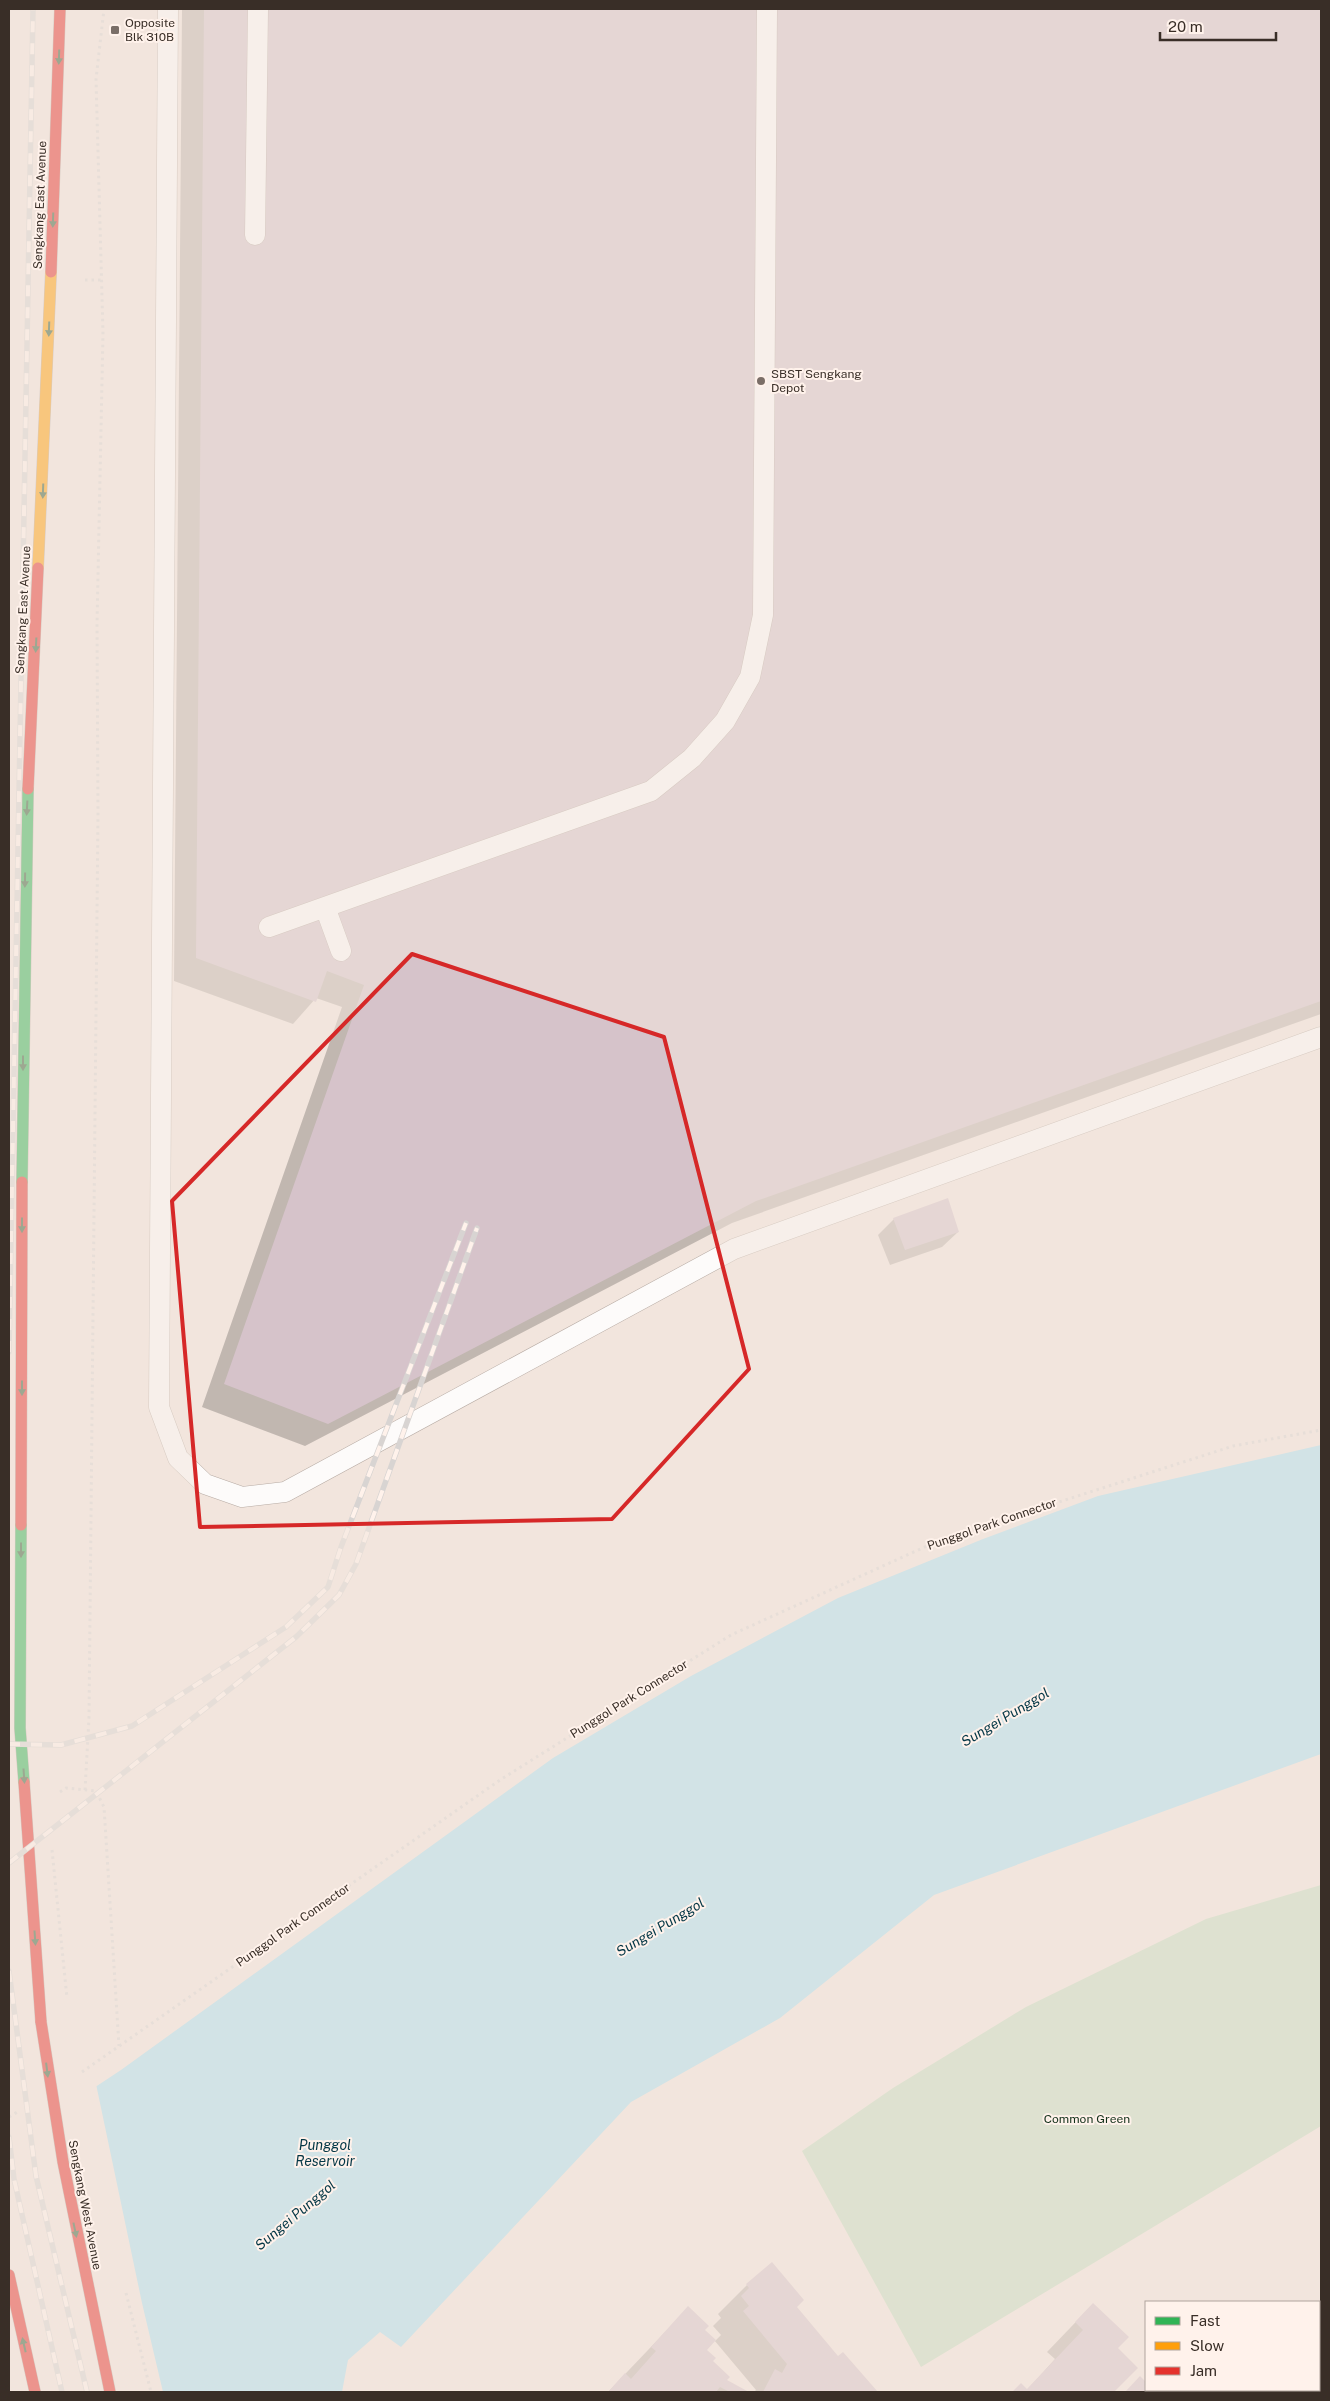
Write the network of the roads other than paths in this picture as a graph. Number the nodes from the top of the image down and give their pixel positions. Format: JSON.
{"nodes":[{"id":1,"x":60,"y":9,"type":"edge"},
{"id":2,"x":168,"y":9,"type":"edge"},
{"id":3,"x":258,"y":9,"type":"edge"},
{"id":4,"x":767,"y":9,"type":"edge"},
{"id":5,"x":254,"y":236,"type":"dead end"},
{"id":6,"x":325,"y":907,"type":"junction"},
{"id":7,"x":269,"y":927,"type":"dead end"},
{"id":8,"x":341,"y":951,"type":"dead end"},
{"id":9,"x":1321,"y":1037,"type":"edge"},
{"id":10,"x":41,"y":2022,"type":"joint"},
{"id":11,"x":9,"y":2275,"type":"edge"},
{"id":12,"x":35,"y":2392,"type":"edge"},
{"id":13,"x":110,"y":2392,"type":"edge"}],
"edges":[{"from":1,"to":10,"type":"main road","name":"Sengkang East Avenue","one_way":true},
{"from":2,"to":9,"type":"lane"},
{"from":3,"to":5,"type":"lane"},
{"from":4,"to":6,"type":"lane"},
{"from":6,"to":7,"type":"lane"},
{"from":6,"to":8,"type":"lane"},
{"from":10,"to":13,"type":"main road","name":"Sengkang West Avenue","one_way":true,"bridge":true},
{"from":12,"to":11,"type":"main road","one_way":true}]}
